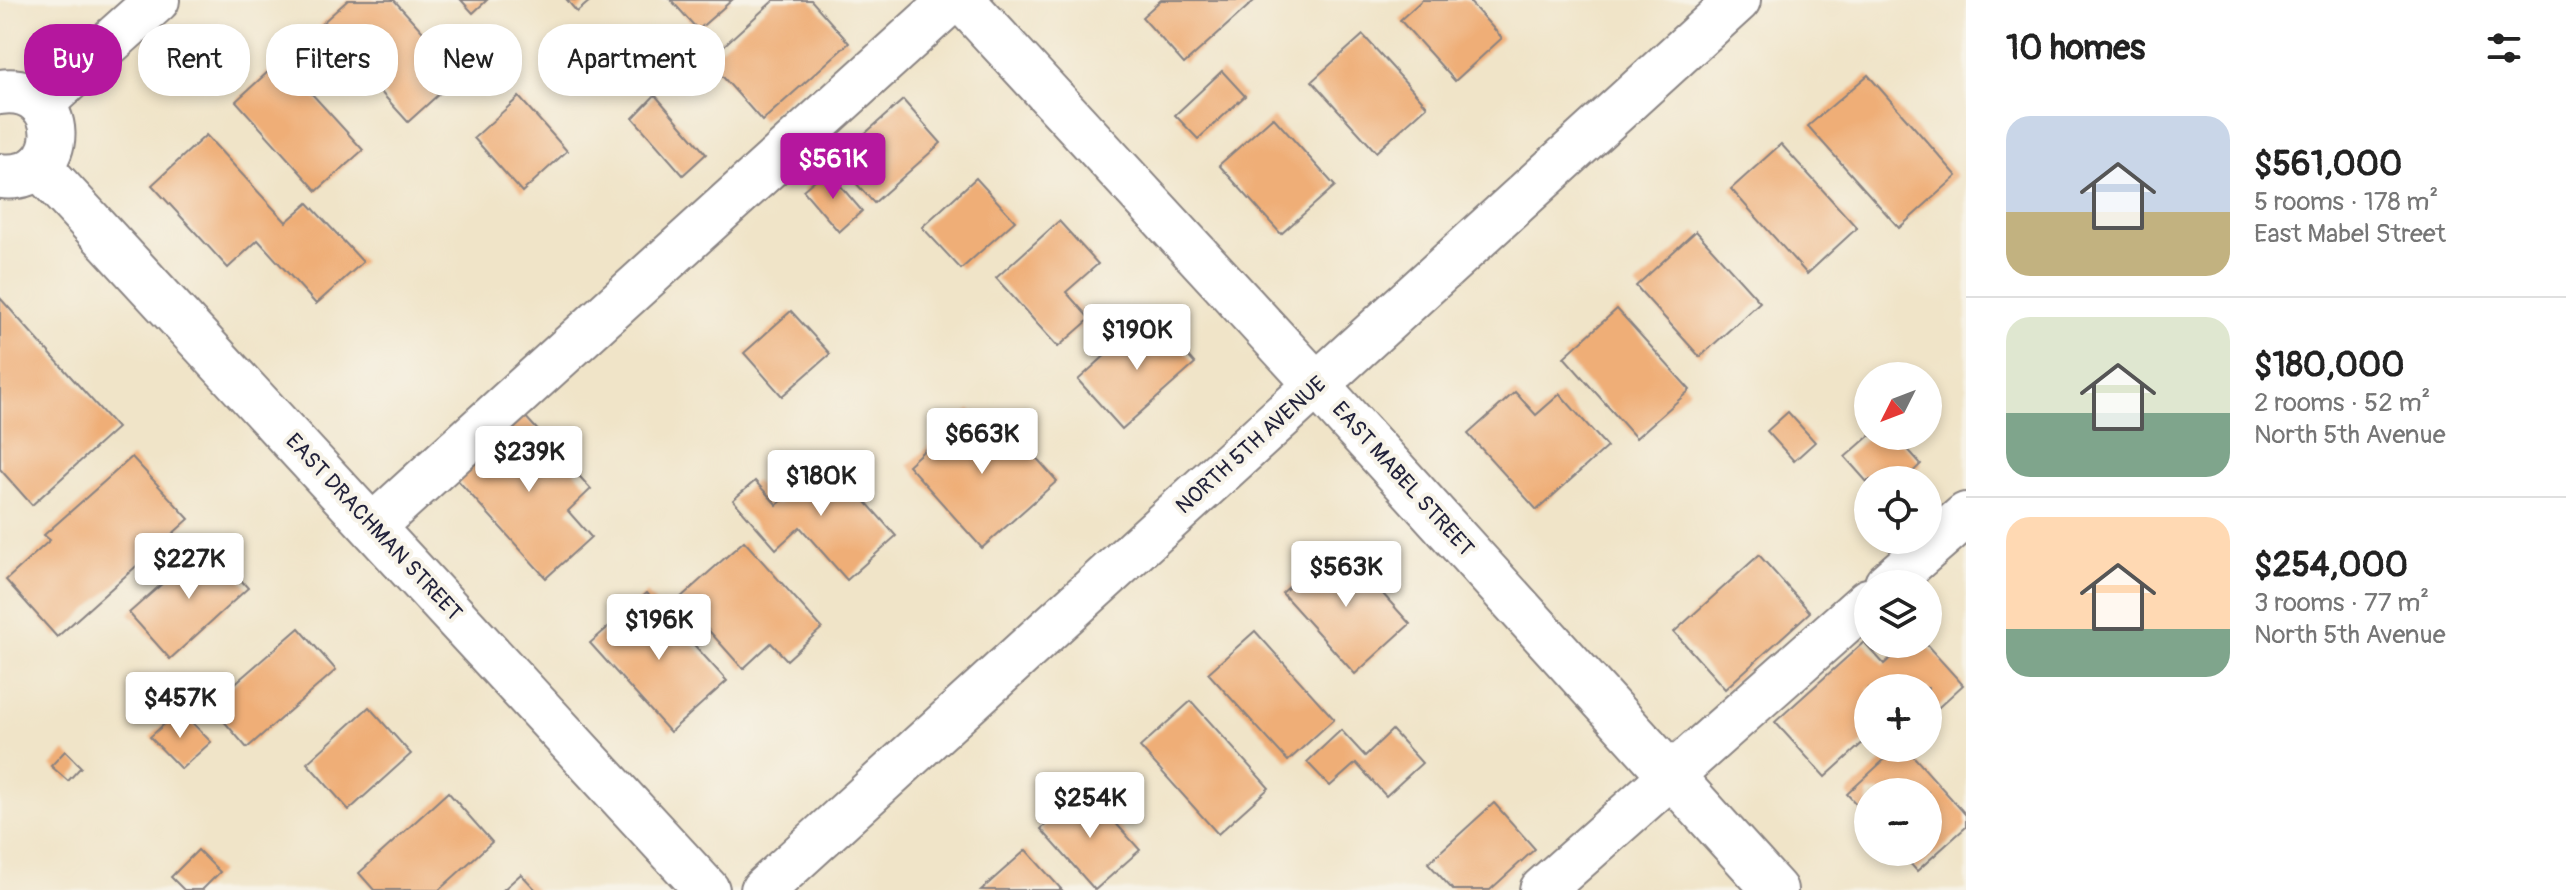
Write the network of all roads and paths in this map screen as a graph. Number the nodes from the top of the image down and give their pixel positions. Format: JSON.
{"nodes":[{"id":1,"x":157,"y":0,"type":"edge"},
{"id":2,"x":952,"y":0,"type":"edge"},
{"id":3,"x":962,"y":0,"type":"edge"},
{"id":4,"x":1738,"y":0,"type":"edge"},
{"id":5,"x":20,"y":98,"type":"edge"},
{"id":6,"x":20,"y":171,"type":"edge"},
{"id":7,"x":1317,"y":385,"type":"junction"},
{"id":8,"x":1966,"y":515,"type":"edge"},
{"id":9,"x":373,"y":526,"type":"junction"},
{"id":10,"x":1903,"y":570,"type":"edge"},
{"id":11,"x":1854,"y":613,"type":"edge"},
{"id":12,"x":1670,"y":775,"type":"junction"},
{"id":13,"x":707,"y":890,"type":"edge"},
{"id":14,"x":763,"y":890,"type":"edge"},
{"id":15,"x":1542,"y":890,"type":"edge"},
{"id":16,"x":1775,"y":890,"type":"edge"}],
"edges":[{"from":1,"to":5,"type":"street"},
{"from":2,"to":9,"type":"street"},
{"from":3,"to":7,"type":"street","name":"EAST MABEL STREET"},
{"from":4,"to":7,"type":"street","name":"NORTH 5TH AVENUE"},
{"from":5,"to":6,"type":"street"},
{"from":6,"to":9,"type":"street","name":"EAST DRACHMAN STREET"},
{"from":7,"to":12,"type":"street","name":"EAST MABEL STREET"},
{"from":7,"to":14,"type":"street","name":"NORTH 5TH AVENUE"},
{"from":8,"to":10,"type":"street"},
{"from":9,"to":13,"type":"street","name":"EAST DRACHMAN STREET"},
{"from":11,"to":12,"type":"street"},
{"from":12,"to":15,"type":"street"},
{"from":12,"to":16,"type":"street","name":"EAST MABEL STREET"}]}
